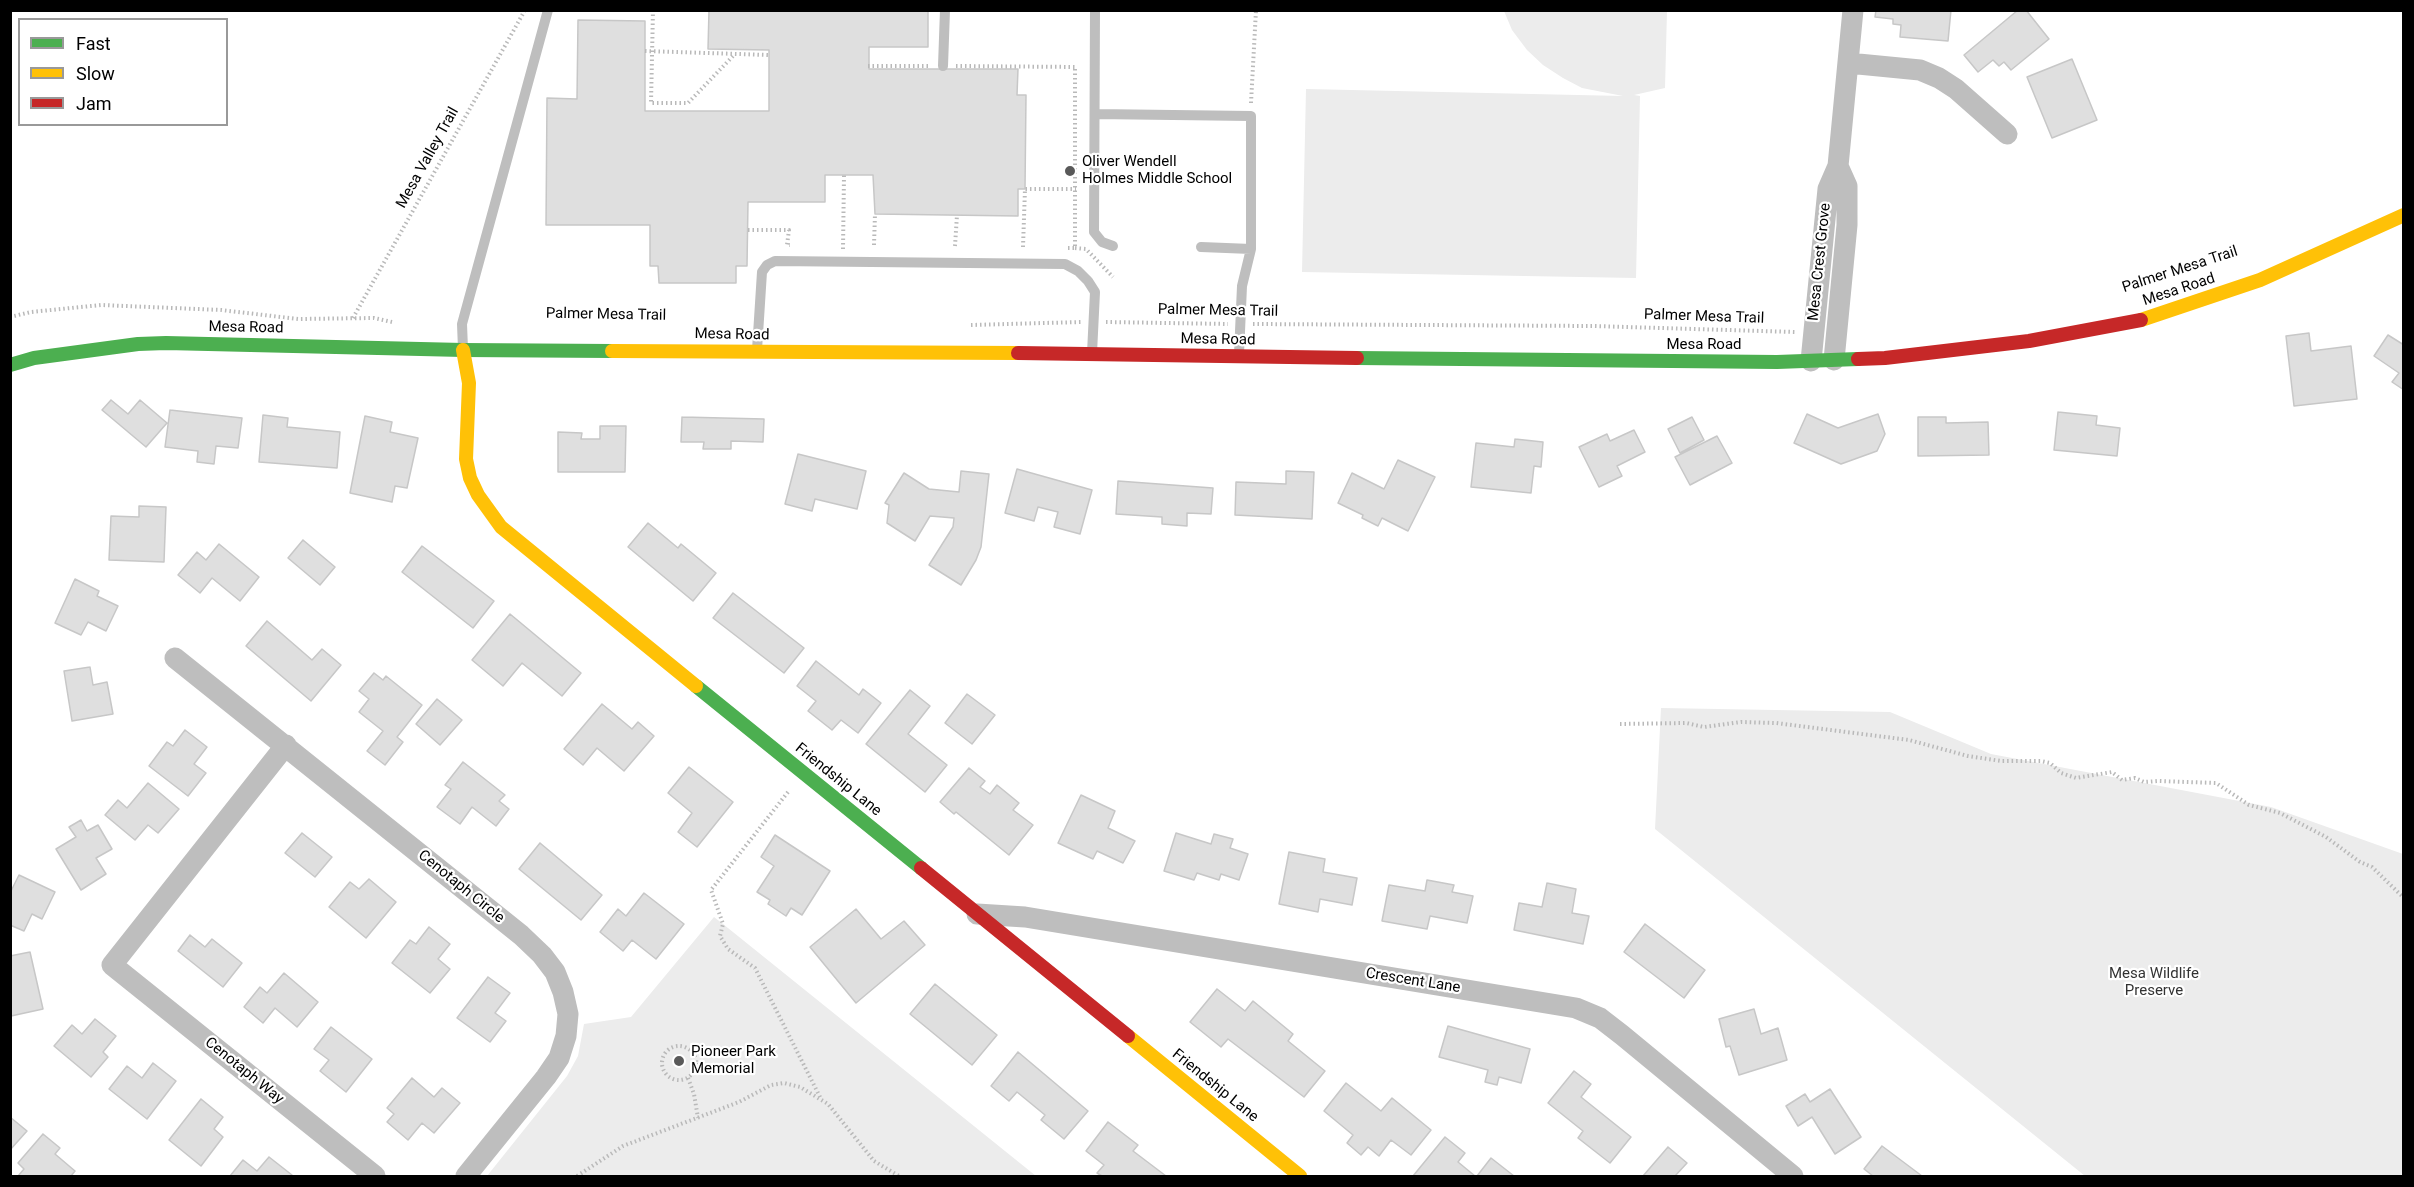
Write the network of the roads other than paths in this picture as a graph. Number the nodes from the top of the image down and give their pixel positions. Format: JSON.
{"nodes":[{"id":1,"x":548,"y":10,"type":"edge"},
{"id":2,"x":945,"y":10,"type":"edge"},
{"id":3,"x":1095,"y":10,"type":"edge"},
{"id":4,"x":1853,"y":10,"type":"edge"},
{"id":5,"x":1848,"y":63,"type":"junction"},
{"id":6,"x":943,"y":66,"type":"road end"},
{"id":7,"x":1095,"y":114,"type":"junction"},
{"id":8,"x":2007,"y":134,"type":"dead end"},
{"id":9,"x":1838,"y":166,"type":"junction"},
{"id":10,"x":2403,"y":215,"type":"edge"},
{"id":11,"x":1113,"y":246,"type":"dead end"},
{"id":12,"x":1201,"y":247,"type":"dead end"},
{"id":13,"x":1251,"y":249,"type":"junction"},
{"id":14,"x":1820,"y":276,"type":"junction"},
{"id":15,"x":1842,"y":279,"type":"junction"},
{"id":16,"x":463,"y":350,"type":"junction"},
{"id":17,"x":757,"y":352,"type":"junction"},
{"id":18,"x":1092,"y":353,"type":"junction"},
{"id":19,"x":1239,"y":357,"type":"junction"},
{"id":20,"x":1834,"y":360,"type":"junction"},
{"id":21,"x":1810,"y":361,"type":"junction"},
{"id":22,"x":10,"y":365,"type":"edge"},
{"id":23,"x":175,"y":658,"type":"dead end"},
{"id":24,"x":286,"y":745,"type":"junction"},
{"id":25,"x":977,"y":914,"type":"junction"},
{"id":26,"x":375,"y":1176,"type":"edge"},
{"id":27,"x":466,"y":1176,"type":"edge"},
{"id":28,"x":1300,"y":1176,"type":"edge"},
{"id":29,"x":1793,"y":1176,"type":"edge"}],
"edges":[{"from":1,"to":16,"type":"lane"},
{"from":2,"to":6,"type":"lane"},
{"from":3,"to":7,"type":"lane"},
{"from":4,"to":5,"type":"street","name":"Mesa Crest Grove"},
{"from":5,"to":8,"type":"street"},
{"from":5,"to":9,"type":"street","name":"Mesa Crest Grove"},
{"from":7,"to":11,"type":"lane"},
{"from":7,"to":13,"type":"lane"},
{"from":9,"to":14,"type":"street","name":"Mesa Crest Grove"},
{"from":9,"to":15,"type":"street","name":"Mesa Crest Grove"},
{"from":10,"to":20,"type":"main road","name":"Mesa Road"},
{"from":12,"to":13,"type":"lane"},
{"from":13,"to":19,"type":"lane"},
{"from":14,"to":15,"type":"street"},
{"from":14,"to":21,"type":"street","name":"Mesa Crest Grove"},
{"from":15,"to":20,"type":"street","name":"Mesa Crest Grove"},
{"from":16,"to":17,"type":"main road","name":"Mesa Road"},
{"from":16,"to":22,"type":"main road","name":"Mesa Road"},
{"from":16,"to":25,"type":"main road","name":"Friendship Lane"},
{"from":17,"to":18,"type":"main road","name":"Mesa Road"},
{"from":17,"to":18,"type":"lane"},
{"from":18,"to":19,"type":"main road","name":"Mesa Road"},
{"from":19,"to":21,"type":"main road","name":"Mesa Road"},
{"from":20,"to":21,"type":"main road","name":"Mesa Road"},
{"from":23,"to":24,"type":"street","name":"Cenotaph Circle"},
{"from":24,"to":26,"type":"street","name":"Cenotaph Way"},
{"from":24,"to":27,"type":"street","name":"Cenotaph Circle"},
{"from":25,"to":28,"type":"main road","name":"Friendship Lane"},
{"from":25,"to":29,"type":"street","name":"Crescent Lane"}]}
